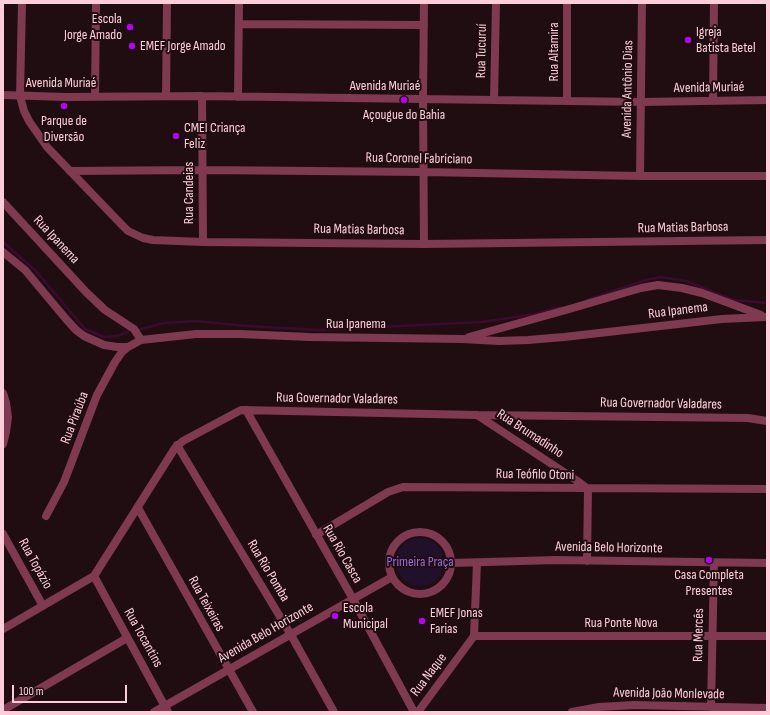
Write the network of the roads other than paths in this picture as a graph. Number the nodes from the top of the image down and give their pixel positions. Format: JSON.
{"nodes":[{"id":1,"x":22,"y":3,"type":"edge"},
{"id":2,"x":96,"y":3,"type":"edge"},
{"id":3,"x":167,"y":3,"type":"edge"},
{"id":4,"x":239,"y":3,"type":"edge"},
{"id":5,"x":424,"y":3,"type":"edge"},
{"id":6,"x":496,"y":3,"type":"edge"},
{"id":7,"x":567,"y":3,"type":"edge"},
{"id":8,"x":642,"y":3,"type":"edge"},
{"id":9,"x":714,"y":3,"type":"edge"},
{"id":10,"x":239,"y":24,"type":"junction"},
{"id":11,"x":424,"y":25,"type":"junction"},
{"id":12,"x":3,"y":95,"type":"edge"},
{"id":13,"x":20,"y":96,"type":"junction"},
{"id":14,"x":96,"y":96,"type":"junction"},
{"id":15,"x":166,"y":96,"type":"junction"},
{"id":16,"x":202,"y":96,"type":"junction"},
{"id":17,"x":238,"y":97,"type":"junction"},
{"id":18,"x":423,"y":99,"type":"junction"},
{"id":19,"x":494,"y":100,"type":"junction"},
{"id":20,"x":567,"y":100,"type":"junction"},
{"id":21,"x":713,"y":100,"type":"junction"},
{"id":22,"x":767,"y":100,"type":"edge"},
{"id":23,"x":642,"y":102,"type":"junction"},
{"id":24,"x":202,"y":170,"type":"junction"},
{"id":25,"x":70,"y":171,"type":"junction"},
{"id":26,"x":423,"y":172,"type":"junction"},
{"id":27,"x":640,"y":176,"type":"junction"},
{"id":28,"x":767,"y":176,"type":"edge"},
{"id":29,"x":3,"y":202,"type":"edge"},
{"id":30,"x":767,"y":240,"type":"edge"},
{"id":31,"x":203,"y":242,"type":"junction"},
{"id":32,"x":424,"y":244,"type":"junction"},
{"id":33,"x":3,"y":252,"type":"edge"},
{"id":34,"x":766,"y":317,"type":"edge"},
{"id":35,"x":462,"y":339,"type":"junction"},
{"id":36,"x":141,"y":340,"type":"junction"},
{"id":37,"x":128,"y":347,"type":"junction"},
{"id":38,"x":3,"y":393,"type":"edge"},
{"id":39,"x":246,"y":410,"type":"junction"},
{"id":40,"x":477,"y":415,"type":"junction"},
{"id":41,"x":767,"y":421,"type":"edge"},
{"id":42,"x":3,"y":444,"type":"edge"},
{"id":43,"x":178,"y":445,"type":"junction"},
{"id":44,"x":588,"y":489,"type":"junction"},
{"id":45,"x":767,"y":489,"type":"edge"},
{"id":46,"x":138,"y":508,"type":"junction"},
{"id":47,"x":46,"y":516,"type":"dead end"},
{"id":48,"x":3,"y":534,"type":"edge"},
{"id":49,"x":316,"y":535,"type":"junction"},
{"id":50,"x":5,"y":544,"type":"edge"},
{"id":51,"x":587,"y":561,"type":"junction"},
{"id":52,"x":451,"y":562,"type":"junction"},
{"id":53,"x":477,"y":563,"type":"junction"},
{"id":54,"x":714,"y":563,"type":"junction"},
{"id":55,"x":767,"y":563,"type":"edge"},
{"id":56,"x":94,"y":576,"type":"junction"},
{"id":57,"x":392,"y":577,"type":"junction"},
{"id":58,"x":353,"y":599,"type":"junction"},
{"id":59,"x":43,"y":606,"type":"junction"},
{"id":60,"x":3,"y":629,"type":"edge"},
{"id":61,"x":291,"y":635,"type":"junction"},
{"id":62,"x":474,"y":636,"type":"junction"},
{"id":63,"x":767,"y":636,"type":"edge"},
{"id":64,"x":711,"y":637,"type":"junction"},
{"id":65,"x":127,"y":638,"type":"junction"},
{"id":66,"x":229,"y":670,"type":"junction"},
{"id":67,"x":710,"y":707,"type":"junction"},
{"id":68,"x":767,"y":708,"type":"edge"},
{"id":69,"x":167,"y":709,"type":"edge"},
{"id":70,"x":3,"y":710,"type":"edge"},
{"id":71,"x":154,"y":712,"type":"edge"},
{"id":72,"x":253,"y":712,"type":"edge"},
{"id":73,"x":334,"y":712,"type":"edge"},
{"id":74,"x":414,"y":712,"type":"edge"},
{"id":75,"x":418,"y":712,"type":"edge"},
{"id":76,"x":572,"y":712,"type":"edge"}],
"edges":[{"from":1,"to":13,"type":"street","name":"Rua Matias Barbosa"},
{"from":2,"to":14,"type":"street"},
{"from":3,"to":15,"type":"street"},
{"from":4,"to":10,"type":"street"},
{"from":5,"to":11,"type":"street"},
{"from":6,"to":19,"type":"street","name":"Rua Tucuruí"},
{"from":7,"to":20,"type":"street","name":"Rua Altamira"},
{"from":8,"to":23,"type":"street","name":"Avenida Antônio Dias"},
{"from":9,"to":21,"type":"street"},
{"from":10,"to":11,"type":"street"},
{"from":10,"to":17,"type":"street"},
{"from":11,"to":18,"type":"street"},
{"from":12,"to":13,"type":"street","name":"Avenida Muriaé"},
{"from":13,"to":14,"type":"street","name":"Avenida Muriaé"},
{"from":13,"to":25,"type":"street","name":"Rua Matias Barbosa"},
{"from":14,"to":15,"type":"street","name":"Avenida Muriaé"},
{"from":15,"to":16,"type":"street","name":"Avenida Muriaé"},
{"from":16,"to":17,"type":"street","name":"Avenida Muriaé"},
{"from":16,"to":24,"type":"street","name":"Rua Candeias"},
{"from":17,"to":18,"type":"street","name":"Avenida Muriaé"},
{"from":18,"to":19,"type":"street","name":"Avenida Muriaé"},
{"from":18,"to":26,"type":"street"},
{"from":19,"to":20,"type":"street","name":"Avenida Muriaé"},
{"from":20,"to":23,"type":"street","name":"Avenida Muriaé"},
{"from":21,"to":22,"type":"street","name":"Avenida Muriaé"},
{"from":21,"to":23,"type":"street","name":"Avenida Muriaé"},
{"from":23,"to":27,"type":"street","name":"Avenida Antônio Dias"},
{"from":24,"to":25,"type":"street","name":"Rua Coronel Fabriciano"},
{"from":24,"to":26,"type":"street","name":"Rua Coronel Fabriciano"},
{"from":24,"to":31,"type":"street","name":"Rua Candeias"},
{"from":25,"to":31,"type":"street","name":"Rua Matias Barbosa"},
{"from":26,"to":27,"type":"street","name":"Rua Coronel Fabriciano"},
{"from":26,"to":32,"type":"street"},
{"from":27,"to":28,"type":"street","name":"Rua Coronel Fabriciano"},
{"from":29,"to":36,"type":"street","name":"Rua Ipanema"},
{"from":30,"to":32,"type":"street","name":"Rua Matias Barbosa"},
{"from":31,"to":32,"type":"street","name":"Rua Matias Barbosa"},
{"from":33,"to":37,"type":"street"},
{"from":34,"to":35,"type":"street","name":"Rua Ipanema"},
{"from":34,"to":35,"type":"street"},
{"from":35,"to":36,"type":"street","name":"Rua Ipanema"},
{"from":36,"to":37,"type":"street","name":"Rua Piraúba"},
{"from":37,"to":47,"type":"street","name":"Rua Piraúba"},
{"from":38,"to":42,"type":"street"},
{"from":39,"to":40,"type":"street","name":"Rua Governador Valadares"},
{"from":39,"to":43,"type":"street","name":"Rua Governador Valadares"},
{"from":39,"to":49,"type":"street","name":"Rua Rio Casca"},
{"from":40,"to":41,"type":"street","name":"Rua Governador Valadares"},
{"from":40,"to":44,"type":"street","name":"Rua Brumadinho"},
{"from":43,"to":46,"type":"street","name":"Rua Governador Valadares"},
{"from":43,"to":61,"type":"street","name":"Rua Rio Pomba"},
{"from":44,"to":45,"type":"street","name":"Rua Teófilo Otoni"},
{"from":44,"to":49,"type":"street","name":"Rua Teófilo Otoni"},
{"from":44,"to":51,"type":"street"},
{"from":46,"to":56,"type":"street","name":"Rua Governador Valadares"},
{"from":46,"to":66,"type":"street","name":"Rua Teixeiras"},
{"from":48,"to":50,"type":"street","name":"Rua Topázio"},
{"from":49,"to":58,"type":"street","name":"Rua Rio Casca"},
{"from":50,"to":59,"type":"street","name":"Rua Topázio"},
{"from":51,"to":53,"type":"street","name":"Avenida Belo Horizonte"},
{"from":51,"to":54,"type":"street","name":"Avenida Belo Horizonte"},
{"from":52,"to":53,"type":"street","name":"Avenida Belo Horizonte"},
{"from":52,"to":57,"type":"street"},
{"from":52,"to":57,"type":"street"},
{"from":53,"to":62,"type":"street"},
{"from":54,"to":55,"type":"street","name":"Avenida Belo Horizonte"},
{"from":54,"to":64,"type":"street","name":"Rua Mercês"},
{"from":56,"to":59,"type":"street","name":"Rua Governador Valadares"},
{"from":56,"to":65,"type":"street","name":"Rua Tocantins"},
{"from":57,"to":58,"type":"street","name":"Avenida Belo Horizonte"},
{"from":58,"to":61,"type":"street","name":"Avenida Belo Horizonte"},
{"from":58,"to":74,"type":"street","name":"Rua Rio Casca"},
{"from":59,"to":60,"type":"street","name":"Rua Governador Valadares"},
{"from":61,"to":66,"type":"street","name":"Avenida Belo Horizonte"},
{"from":61,"to":73,"type":"street","name":"Rua Rio Pomba"},
{"from":62,"to":64,"type":"street","name":"Rua Ponte Nova"},
{"from":62,"to":75,"type":"street","name":"Rua Naque"},
{"from":63,"to":64,"type":"street","name":"Rua Ponte Nova"},
{"from":64,"to":67,"type":"street","name":"Rua Mercês"},
{"from":65,"to":69,"type":"street","name":"Rua Tocantins"},
{"from":65,"to":70,"type":"street"},
{"from":66,"to":69,"type":"street","name":"Avenida Belo Horizonte"},
{"from":66,"to":72,"type":"street","name":"Rua Teixeiras"},
{"from":67,"to":68,"type":"street","name":"Avenida João Monlevade"},
{"from":67,"to":76,"type":"street","name":"Avenida João Monlevade"},
{"from":69,"to":71,"type":"street","name":"Avenida Belo Horizonte"}]}
